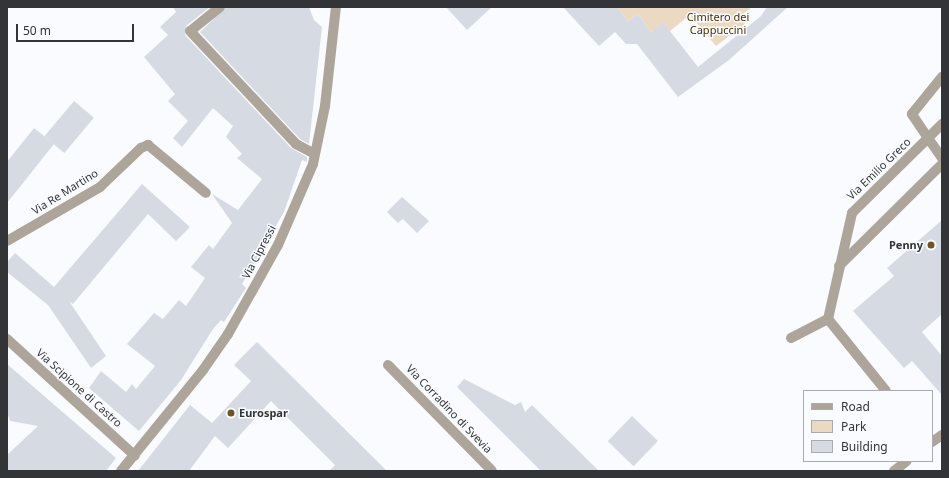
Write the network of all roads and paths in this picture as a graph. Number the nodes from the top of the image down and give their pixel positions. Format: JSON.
{"nodes":[{"id":1,"x":220,"y":7,"type":"edge"},
{"id":2,"x":336,"y":7,"type":"edge"},
{"id":3,"x":942,"y":77,"type":"edge"},
{"id":4,"x":942,"y":124,"type":"edge"},
{"id":5,"x":928,"y":138,"type":"junction"},
{"id":6,"x":315,"y":154,"type":"junction"},
{"id":7,"x":942,"y":158,"type":"edge"},
{"id":8,"x":942,"y":164,"type":"edge"},
{"id":9,"x":206,"y":193,"type":"dead end"},
{"id":10,"x":7,"y":241,"type":"edge"},
{"id":11,"x":839,"y":266,"type":"junction"},
{"id":12,"x":828,"y":319,"type":"junction"},
{"id":13,"x":791,"y":338,"type":"dead end"},
{"id":14,"x":7,"y":339,"type":"edge"},
{"id":15,"x":388,"y":365,"type":"dead end"},
{"id":16,"x":885,"y":390,"type":"edge"},
{"id":17,"x":942,"y":435,"type":"edge"},
{"id":18,"x":933,"y":441,"type":"edge"},
{"id":19,"x":135,"y":456,"type":"junction"},
{"id":20,"x":906,"y":462,"type":"edge"},
{"id":21,"x":120,"y":471,"type":"edge"},
{"id":22,"x":492,"y":471,"type":"edge"},
{"id":23,"x":894,"y":471,"type":"edge"}],
"edges":[{"from":1,"to":6,"type":"street"},
{"from":2,"to":6,"type":"street","name":"Via Cipressi"},
{"from":3,"to":5,"type":"street","name":"Via Emilio Greco"},
{"from":4,"to":5,"type":"street","name":"Via Emilio Greco"},
{"from":5,"to":7,"type":"street","name":"Via Emilio Greco"},
{"from":5,"to":11,"type":"street","name":"Via Emilio Greco"},
{"from":6,"to":19,"type":"street","name":"Via Cipressi"},
{"from":8,"to":11,"type":"street"},
{"from":9,"to":10,"type":"street","name":"Via Re Martino"},
{"from":11,"to":12,"type":"street","name":"Via Emilio Greco"},
{"from":12,"to":13,"type":"street"},
{"from":12,"to":16,"type":"street"},
{"from":14,"to":19,"type":"street","name":"Via Scipione di Castro"},
{"from":15,"to":22,"type":"street","name":"Via Corradino di Svevia"},
{"from":17,"to":18,"type":"street"},
{"from":19,"to":21,"type":"street","name":"Via Cipressi"},
{"from":20,"to":23,"type":"street"}]}
